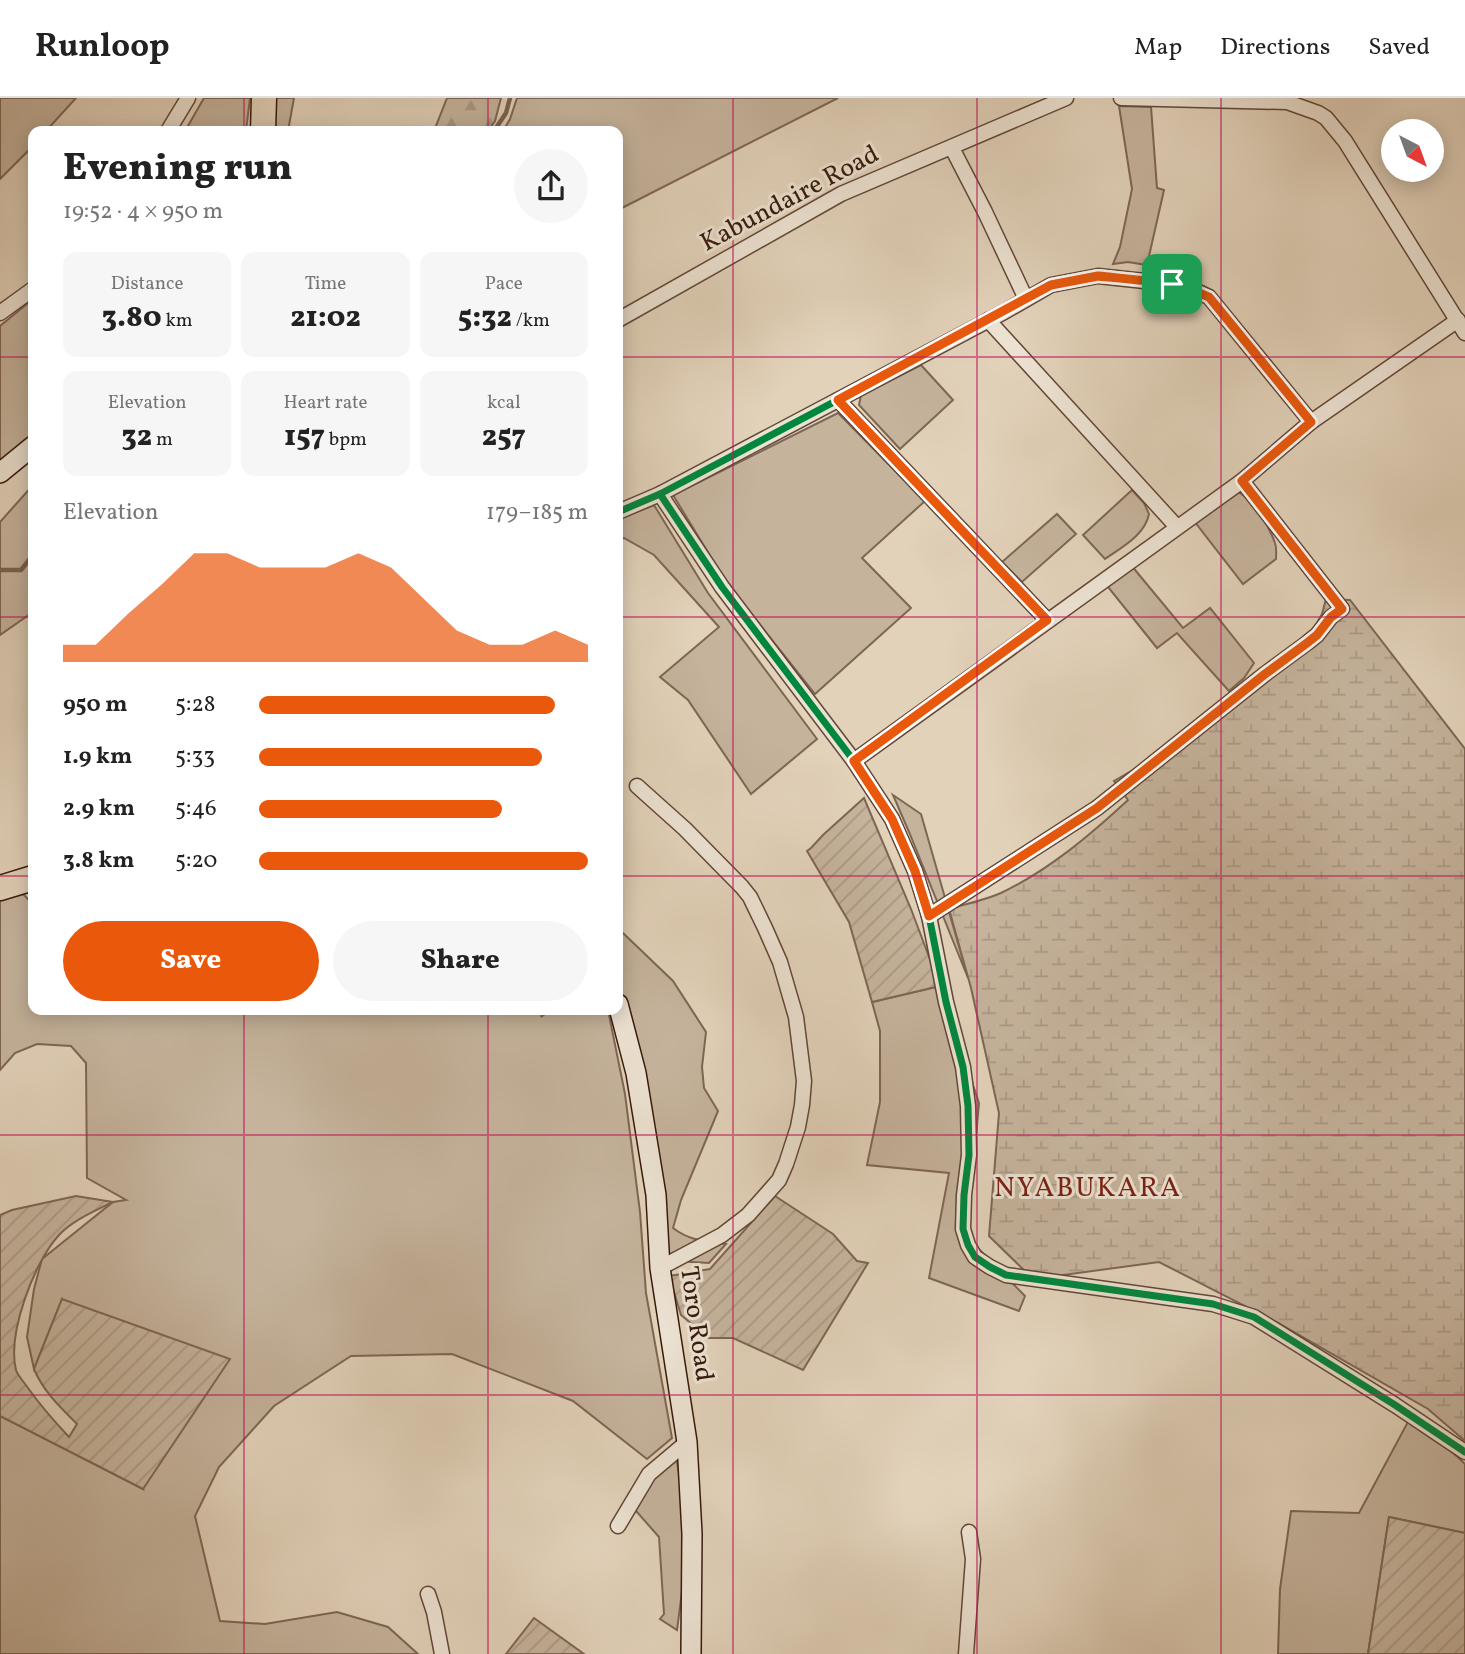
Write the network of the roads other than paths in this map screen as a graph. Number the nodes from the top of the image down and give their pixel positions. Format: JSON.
{"nodes":[{"id":1,"x":188,"y":98,"type":"edge"},
{"id":2,"x":264,"y":98,"type":"edge"},
{"id":3,"x":1066,"y":98,"type":"edge"},
{"id":4,"x":1121,"y":98,"type":"edge"},
{"id":5,"x":1287,"y":100,"type":"edge"},
{"id":6,"x":171,"y":126,"type":"edge"},
{"id":7,"x":263,"y":126,"type":"edge"},
{"id":8,"x":952,"y":148,"type":"junction"},
{"id":9,"x":28,"y":293,"type":"edge"},
{"id":10,"x":1026,"y":299,"type":"junction"},
{"id":11,"x":0,"y":313,"type":"edge"},
{"id":12,"x":623,"y":317,"type":"edge"},
{"id":13,"x":988,"y":320,"type":"junction"},
{"id":14,"x":1461,"y":326,"type":"edge"},
{"id":15,"x":838,"y":400,"type":"junction"},
{"id":16,"x":1311,"y":422,"type":"junction"},
{"id":17,"x":28,"y":450,"type":"edge"},
{"id":18,"x":0,"y":473,"type":"edge"},
{"id":19,"x":1242,"y":481,"type":"junction"},
{"id":20,"x":660,"y":494,"type":"junction"},
{"id":21,"x":623,"y":510,"type":"edge"},
{"id":22,"x":1177,"y":527,"type":"junction"},
{"id":23,"x":1047,"y":620,"type":"junction"},
{"id":24,"x":854,"y":761,"type":"junction"},
{"id":25,"x":637,"y":786,"type":"dead end"},
{"id":26,"x":28,"y":880,"type":"edge"},
{"id":27,"x":0,"y":888,"type":"edge"},
{"id":28,"x":929,"y":916,"type":"junction"},
{"id":29,"x":621,"y":1015,"type":"edge"},
{"id":30,"x":660,"y":1268,"type":"junction"},
{"id":31,"x":687,"y":1442,"type":"junction"},
{"id":32,"x":1465,"y":1452,"type":"edge"},
{"id":33,"x":618,"y":1526,"type":"dead end"},
{"id":34,"x":969,"y":1532,"type":"dead end"},
{"id":35,"x":428,"y":1594,"type":"dead end"},
{"id":36,"x":442,"y":1654,"type":"edge"},
{"id":37,"x":691,"y":1654,"type":"edge"},
{"id":38,"x":966,"y":1654,"type":"edge"}],
"edges":[{"from":1,"to":6,"type":"street"},
{"from":2,"to":7,"type":"highway"},
{"from":3,"to":8,"type":"street","name":"Kabundaire Road"},
{"from":4,"to":5,"type":"street"},
{"from":5,"to":14,"type":"street"},
{"from":8,"to":10,"type":"street"},
{"from":8,"to":12,"type":"street","name":"Kabundaire Road"},
{"from":9,"to":11,"type":"street"},
{"from":10,"to":13,"type":"street"},
{"from":10,"to":16,"type":"street"},
{"from":13,"to":15,"type":"street"},
{"from":13,"to":22,"type":"street"},
{"from":14,"to":16,"type":"street"},
{"from":15,"to":20,"type":"street"},
{"from":15,"to":23,"type":"street"},
{"from":16,"to":19,"type":"street"},
{"from":17,"to":18,"type":"main road"},
{"from":19,"to":22,"type":"street"},
{"from":19,"to":28,"type":"street"},
{"from":20,"to":21,"type":"street"},
{"from":20,"to":24,"type":"street"},
{"from":22,"to":23,"type":"street"},
{"from":23,"to":24,"type":"street"},
{"from":24,"to":28,"type":"street"},
{"from":25,"to":30,"type":"street"},
{"from":26,"to":27,"type":"highway"},
{"from":28,"to":32,"type":"street"},
{"from":29,"to":30,"type":"main road","name":"Toro Road"},
{"from":30,"to":31,"type":"main road","name":"Toro Road"},
{"from":31,"to":33,"type":"street"},
{"from":31,"to":37,"type":"main road","name":"Toro Road"},
{"from":34,"to":38,"type":"street"},
{"from":35,"to":36,"type":"street"}]}
